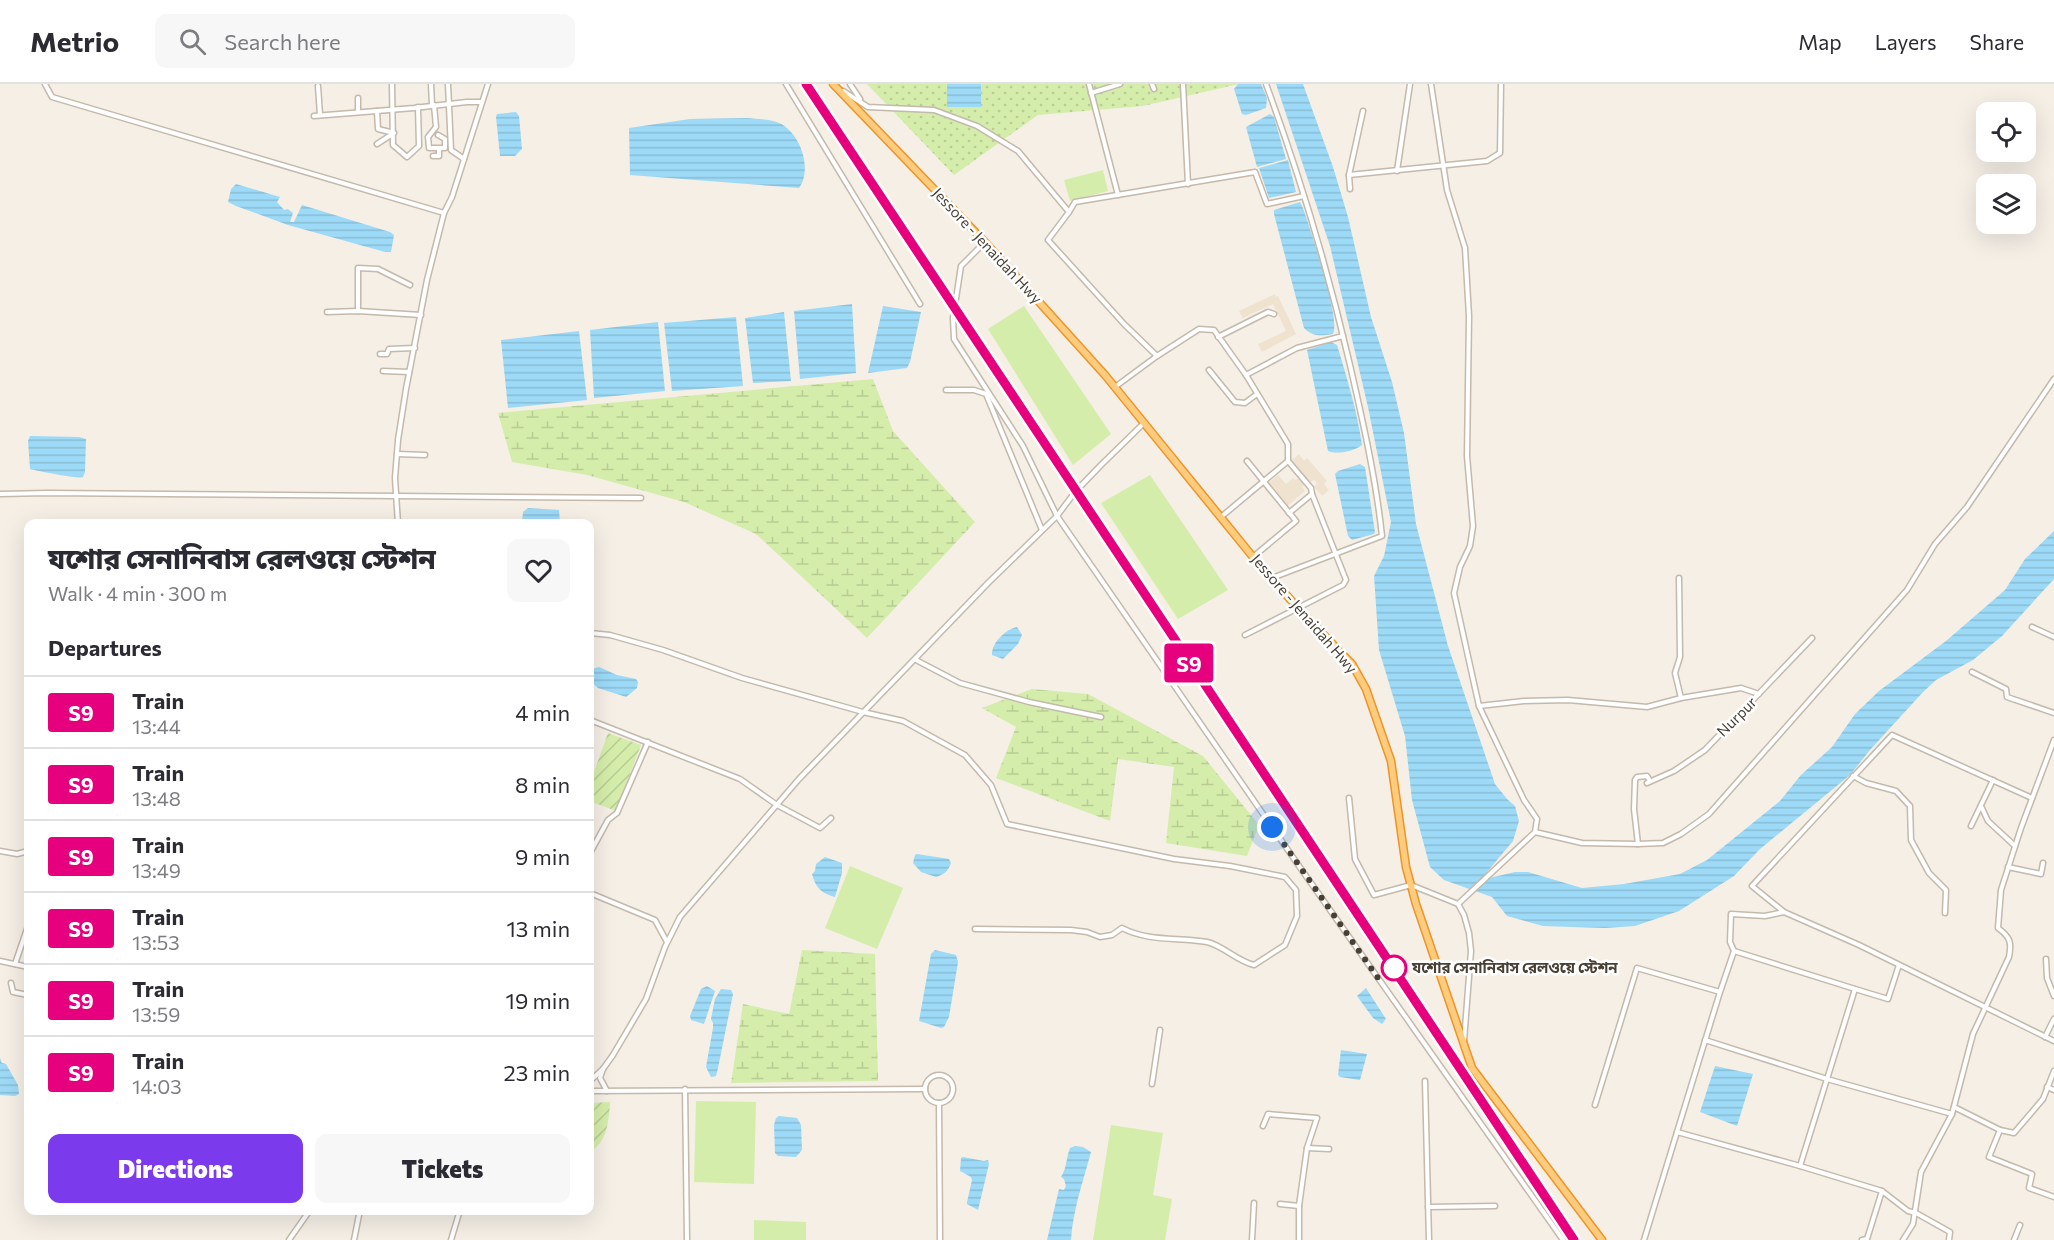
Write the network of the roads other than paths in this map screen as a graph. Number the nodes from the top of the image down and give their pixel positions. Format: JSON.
{"nodes":[{"id":1,"x":45,"y":84,"type":"edge"},
{"id":2,"x":392,"y":84,"type":"edge"},
{"id":3,"x":431,"y":84,"type":"edge"},
{"id":4,"x":448,"y":84,"type":"edge"},
{"id":5,"x":486,"y":84,"type":"edge"},
{"id":6,"x":786,"y":84,"type":"edge"},
{"id":7,"x":833,"y":84,"type":"edge"},
{"id":8,"x":850,"y":84,"type":"edge"},
{"id":9,"x":1089,"y":84,"type":"edge"},
{"id":10,"x":1120,"y":84,"type":"edge"},
{"id":11,"x":1152,"y":84,"type":"edge"},
{"id":12,"x":1183,"y":84,"type":"edge"},
{"id":13,"x":1266,"y":84,"type":"edge"},
{"id":14,"x":1410,"y":84,"type":"edge"},
{"id":15,"x":1431,"y":84,"type":"edge"},
{"id":16,"x":1501,"y":84,"type":"edge"},
{"id":17,"x":318,"y":86,"type":"dead end"},
{"id":18,"x":1154,"y":89,"type":"dead end"},
{"id":19,"x":1091,"y":93,"type":"junction"},
{"id":20,"x":358,"y":98,"type":"dead end"},
{"id":21,"x":860,"y":99,"type":"dead end"},
{"id":22,"x":482,"y":102,"type":"junction"},
{"id":23,"x":448,"y":104,"type":"junction"},
{"id":24,"x":433,"y":105,"type":"junction"},
{"id":25,"x":418,"y":107,"type":"junction"},
{"id":26,"x":393,"y":109,"type":"junction"},
{"id":27,"x":358,"y":111,"type":"junction"},
{"id":28,"x":377,"y":111,"type":"junction"},
{"id":29,"x":1363,"y":111,"type":"dead end"},
{"id":30,"x":320,"y":115,"type":"junction"},
{"id":31,"x":314,"y":116,"type":"dead end"},
{"id":32,"x":394,"y":133,"type":"junction"},
{"id":33,"x":438,"y":135,"type":"dead end"},
{"id":34,"x":377,"y":144,"type":"dead end"},
{"id":35,"x":429,"y":148,"type":"junction"},
{"id":36,"x":417,"y":149,"type":"junction"},
{"id":37,"x":439,"y":150,"type":"junction"},
{"id":38,"x":433,"y":156,"type":"dead end"},
{"id":39,"x":464,"y":159,"type":"junction"},
{"id":40,"x":1443,"y":164,"type":"junction"},
{"id":41,"x":1397,"y":171,"type":"junction"},
{"id":42,"x":1349,"y":175,"type":"junction"},
{"id":43,"x":1188,"y":184,"type":"junction"},
{"id":44,"x":1350,"y":189,"type":"dead end"},
{"id":45,"x":1118,"y":195,"type":"junction"},
{"id":46,"x":1304,"y":196,"type":"junction"},
{"id":47,"x":1069,"y":212,"type":"junction"},
{"id":48,"x":444,"y":213,"type":"junction"},
{"id":49,"x":983,"y":240,"type":"junction"},
{"id":50,"x":410,"y":285,"type":"dead end"},
{"id":51,"x":920,"y":304,"type":"dead end"},
{"id":52,"x":358,"y":311,"type":"junction"},
{"id":53,"x":327,"y":312,"type":"dead end"},
{"id":54,"x":1274,"y":314,"type":"dead end"},
{"id":55,"x":421,"y":315,"type":"junction"},
{"id":56,"x":1343,"y":336,"type":"junction"},
{"id":57,"x":1218,"y":337,"type":"junction"},
{"id":58,"x":415,"y":348,"type":"junction"},
{"id":59,"x":380,"y":354,"type":"dead end"},
{"id":60,"x":1157,"y":356,"type":"junction"},
{"id":61,"x":1209,"y":370,"type":"dead end"},
{"id":62,"x":383,"y":371,"type":"dead end"},
{"id":63,"x":410,"y":372,"type":"junction"},
{"id":64,"x":1246,"y":375,"type":"junction"},
{"id":65,"x":2054,"y":379,"type":"edge"},
{"id":66,"x":1115,"y":387,"type":"junction"},
{"id":67,"x":946,"y":390,"type":"dead end"},
{"id":68,"x":1257,"y":394,"type":"junction"},
{"id":69,"x":1143,"y":424,"type":"junction"},
{"id":70,"x":397,"y":454,"type":"junction"},
{"id":71,"x":425,"y":455,"type":"dead end"},
{"id":72,"x":1247,"y":461,"type":"dead end"},
{"id":73,"x":1288,"y":461,"type":"junction"},
{"id":74,"x":1264,"y":481,"type":"junction"},
{"id":75,"x":0,"y":494,"type":"edge"},
{"id":76,"x":1312,"y":494,"type":"junction"},
{"id":77,"x":396,"y":495,"type":"junction"},
{"id":78,"x":641,"y":498,"type":"dead end"},
{"id":79,"x":1289,"y":513,"type":"junction"},
{"id":80,"x":1057,"y":516,"type":"junction"},
{"id":81,"x":1221,"y":517,"type":"junction"},
{"id":82,"x":398,"y":519,"type":"edge"},
{"id":83,"x":1042,"y":530,"type":"junction"},
{"id":84,"x":1336,"y":554,"type":"junction"},
{"id":85,"x":1253,"y":557,"type":"junction"},
{"id":86,"x":1272,"y":578,"type":"junction"},
{"id":87,"x":1679,"y":578,"type":"dead end"},
{"id":88,"x":1298,"y":608,"type":"junction"},
{"id":89,"x":2032,"y":627,"type":"dead end"},
{"id":90,"x":594,"y":633,"type":"edge"},
{"id":91,"x":1245,"y":635,"type":"dead end"},
{"id":92,"x":2054,"y":637,"type":"edge"},
{"id":93,"x":1812,"y":638,"type":"dead end"},
{"id":94,"x":916,"y":660,"type":"junction"},
{"id":95,"x":1972,"y":672,"type":"dead end"},
{"id":96,"x":1759,"y":694,"type":"junction"},
{"id":97,"x":1681,"y":698,"type":"junction"},
{"id":98,"x":1479,"y":706,"type":"junction"},
{"id":99,"x":863,"y":712,"type":"junction"},
{"id":100,"x":2054,"y":713,"type":"edge"},
{"id":101,"x":1101,"y":717,"type":"dead end"},
{"id":102,"x":594,"y":722,"type":"edge"},
{"id":103,"x":2054,"y":740,"type":"edge"},
{"id":104,"x":648,"y":742,"type":"junction"},
{"id":105,"x":1853,"y":776,"type":"junction"},
{"id":106,"x":1993,"y":780,"type":"junction"},
{"id":107,"x":1349,"y":798,"type":"dead end"},
{"id":108,"x":2032,"y":798,"type":"junction"},
{"id":109,"x":777,"y":804,"type":"junction"},
{"id":110,"x":1981,"y":806,"type":"junction"},
{"id":111,"x":831,"y":818,"type":"dead end"},
{"id":112,"x":1971,"y":826,"type":"dead end"},
{"id":113,"x":1535,"y":832,"type":"junction"},
{"id":114,"x":1638,"y":844,"type":"junction"},
{"id":115,"x":594,"y":845,"type":"edge"},
{"id":116,"x":2015,"y":846,"type":"junction"},
{"id":117,"x":0,"y":851,"type":"edge"},
{"id":118,"x":24,"y":852,"type":"edge"},
{"id":119,"x":2043,"y":863,"type":"dead end"},
{"id":120,"x":2008,"y":867,"type":"junction"},
{"id":121,"x":1411,"y":885,"type":"junction"},
{"id":122,"x":594,"y":895,"type":"edge"},
{"id":123,"x":1458,"y":904,"type":"junction"},
{"id":124,"x":1784,"y":912,"type":"junction"},
{"id":125,"x":1945,"y":913,"type":"dead end"},
{"id":126,"x":975,"y":929,"type":"dead end"},
{"id":127,"x":24,"y":938,"type":"edge"},
{"id":128,"x":667,"y":942,"type":"junction"},
{"id":129,"x":1734,"y":951,"type":"junction"},
{"id":130,"x":2046,"y":959,"type":"dead end"},
{"id":131,"x":0,"y":961,"type":"edge"},
{"id":132,"x":15,"y":964,"type":"junction"},
{"id":133,"x":1899,"y":965,"type":"junction"},
{"id":134,"x":24,"y":966,"type":"edge"},
{"id":135,"x":11,"y":983,"type":"dead end"},
{"id":136,"x":1855,"y":989,"type":"junction"},
{"id":137,"x":1720,"y":992,"type":"junction"},
{"id":138,"x":24,"y":994,"type":"edge"},
{"id":139,"x":2054,"y":996,"type":"edge"},
{"id":140,"x":1985,"y":1006,"type":"junction"},
{"id":141,"x":2054,"y":1018,"type":"edge"},
{"id":142,"x":1160,"y":1030,"type":"dead end"},
{"id":143,"x":2045,"y":1037,"type":"junction"},
{"id":144,"x":1705,"y":1040,"type":"junction"},
{"id":145,"x":2054,"y":1041,"type":"edge"},
{"id":146,"x":1464,"y":1048,"type":"junction"},
{"id":147,"x":603,"y":1068,"type":"junction"},
{"id":148,"x":2054,"y":1071,"type":"edge"},
{"id":149,"x":594,"y":1077,"type":"edge"},
{"id":150,"x":1827,"y":1079,"type":"junction"},
{"id":151,"x":1425,"y":1081,"type":"dead end"},
{"id":152,"x":1152,"y":1084,"type":"dead end"},
{"id":153,"x":2047,"y":1087,"type":"junction"},
{"id":154,"x":685,"y":1089,"type":"junction"},
{"id":155,"x":925,"y":1089,"type":"junction"},
{"id":156,"x":2054,"y":1090,"type":"edge"},
{"id":157,"x":594,"y":1091,"type":"edge"},
{"id":158,"x":607,"y":1091,"type":"junction"},
{"id":159,"x":939,"y":1103,"type":"junction"},
{"id":160,"x":1595,"y":1105,"type":"dead end"},
{"id":161,"x":1954,"y":1107,"type":"junction"},
{"id":162,"x":1952,"y":1114,"type":"junction"},
{"id":163,"x":1263,"y":1126,"type":"dead end"},
{"id":164,"x":2000,"y":1130,"type":"junction"},
{"id":165,"x":1677,"y":1132,"type":"junction"},
{"id":166,"x":1307,"y":1148,"type":"junction"},
{"id":167,"x":1329,"y":1149,"type":"dead end"},
{"id":168,"x":1800,"y":1166,"type":"junction"},
{"id":169,"x":1882,"y":1191,"type":"junction"},
{"id":170,"x":2054,"y":1197,"type":"edge"},
{"id":171,"x":1254,"y":1203,"type":"dead end"},
{"id":172,"x":1280,"y":1204,"type":"dead end"},
{"id":173,"x":1299,"y":1206,"type":"junction"},
{"id":174,"x":1495,"y":1206,"type":"dead end"},
{"id":175,"x":1428,"y":1207,"type":"junction"},
{"id":176,"x":1916,"y":1213,"type":"junction"},
{"id":177,"x":306,"y":1215,"type":"edge"},
{"id":178,"x":359,"y":1215,"type":"edge"},
{"id":179,"x":458,"y":1215,"type":"edge"},
{"id":180,"x":2020,"y":1224,"type":"dead end"},
{"id":181,"x":289,"y":1240,"type":"edge"},
{"id":182,"x":354,"y":1240,"type":"edge"},
{"id":183,"x":451,"y":1240,"type":"edge"},
{"id":184,"x":687,"y":1240,"type":"edge"},
{"id":185,"x":940,"y":1240,"type":"edge"},
{"id":186,"x":1252,"y":1240,"type":"edge"},
{"id":187,"x":1299,"y":1240,"type":"edge"},
{"id":188,"x":1429,"y":1240,"type":"edge"},
{"id":189,"x":1563,"y":1240,"type":"edge"},
{"id":190,"x":1602,"y":1240,"type":"edge"},
{"id":191,"x":1644,"y":1240,"type":"edge"},
{"id":192,"x":1862,"y":1240,"type":"edge"},
{"id":193,"x":1903,"y":1240,"type":"edge"},
{"id":194,"x":1949,"y":1240,"type":"edge"},
{"id":195,"x":2014,"y":1240,"type":"edge"}],
"edges":[{"from":1,"to":48,"type":"street"},
{"from":2,"to":26,"type":"street"},
{"from":3,"to":24,"type":"street"},
{"from":4,"to":23,"type":"street"},
{"from":5,"to":22,"type":"street"},
{"from":6,"to":51,"type":"street"},
{"from":7,"to":47,"type":"street"},
{"from":7,"to":49,"type":"highway","name":"Jessore - Jenaidah Hwy"},
{"from":8,"to":21,"type":"street"},
{"from":9,"to":19,"type":"street"},
{"from":10,"to":19,"type":"street"},
{"from":11,"to":18,"type":"street"},
{"from":12,"to":43,"type":"street"},
{"from":13,"to":46,"type":"street"},
{"from":14,"to":41,"type":"street"},
{"from":15,"to":40,"type":"street"},
{"from":16,"to":40,"type":"street"},
{"from":17,"to":30,"type":"street"},
{"from":19,"to":45,"type":"street"},
{"from":20,"to":27,"type":"street"},
{"from":22,"to":23,"type":"street"},
{"from":22,"to":39,"type":"street"},
{"from":23,"to":24,"type":"street"},
{"from":23,"to":39,"type":"street"},
{"from":24,"to":25,"type":"street"},
{"from":24,"to":35,"type":"street"},
{"from":25,"to":26,"type":"street"},
{"from":25,"to":36,"type":"street"},
{"from":26,"to":28,"type":"street"},
{"from":26,"to":32,"type":"street"},
{"from":27,"to":28,"type":"street"},
{"from":27,"to":30,"type":"street"},
{"from":28,"to":32,"type":"street"},
{"from":29,"to":42,"type":"street"},
{"from":30,"to":31,"type":"street"},
{"from":32,"to":34,"type":"street"},
{"from":32,"to":36,"type":"street"},
{"from":33,"to":37,"type":"street"},
{"from":35,"to":36,"type":"street"},
{"from":35,"to":37,"type":"street"},
{"from":37,"to":38,"type":"street"},
{"from":39,"to":48,"type":"street"},
{"from":40,"to":41,"type":"street"},
{"from":40,"to":98,"type":"street"},
{"from":41,"to":42,"type":"street"},
{"from":42,"to":44,"type":"street"},
{"from":43,"to":45,"type":"street"},
{"from":43,"to":46,"type":"street"},
{"from":45,"to":47,"type":"street"},
{"from":46,"to":56,"type":"street"},
{"from":47,"to":60,"type":"street"},
{"from":48,"to":55,"type":"street"},
{"from":49,"to":66,"type":"highway","name":"Jessore - Jenaidah Hwy"},
{"from":49,"to":80,"type":"street"},
{"from":50,"to":52,"type":"street"},
{"from":52,"to":53,"type":"street"},
{"from":52,"to":55,"type":"street"},
{"from":54,"to":57,"type":"street"},
{"from":55,"to":58,"type":"street"},
{"from":56,"to":64,"type":"street"},
{"from":56,"to":84,"type":"street"},
{"from":57,"to":60,"type":"street"},
{"from":57,"to":64,"type":"street"},
{"from":58,"to":59,"type":"street"},
{"from":58,"to":63,"type":"street"},
{"from":60,"to":66,"type":"street"},
{"from":61,"to":68,"type":"street"},
{"from":62,"to":63,"type":"street"},
{"from":63,"to":70,"type":"street"},
{"from":64,"to":68,"type":"street"},
{"from":65,"to":114,"type":"street"},
{"from":66,"to":69,"type":"highway","name":"Jessore - Jenaidah Hwy"},
{"from":67,"to":83,"type":"street"},
{"from":68,"to":73,"type":"street"},
{"from":69,"to":80,"type":"street"},
{"from":69,"to":81,"type":"highway","name":"Jessore - Jenaidah Hwy"},
{"from":70,"to":71,"type":"street"},
{"from":70,"to":77,"type":"street"},
{"from":72,"to":74,"type":"street"},
{"from":73,"to":74,"type":"street"},
{"from":73,"to":76,"type":"street"},
{"from":74,"to":79,"type":"street"},
{"from":74,"to":81,"type":"street"},
{"from":75,"to":77,"type":"street"},
{"from":76,"to":79,"type":"street"},
{"from":76,"to":84,"type":"street"},
{"from":77,"to":78,"type":"street"},
{"from":77,"to":82,"type":"street"},
{"from":79,"to":85,"type":"street"},
{"from":80,"to":83,"type":"street"},
{"from":80,"to":189,"type":"street"},
{"from":81,"to":85,"type":"highway","name":"Jessore - Jenaidah Hwy"},
{"from":83,"to":94,"type":"street"},
{"from":84,"to":86,"type":"street"},
{"from":84,"to":88,"type":"street"},
{"from":85,"to":86,"type":"highway","name":"Jessore - Jenaidah Hwy"},
{"from":86,"to":88,"type":"highway","name":"Jessore - Jenaidah Hwy"},
{"from":87,"to":97,"type":"street"},
{"from":88,"to":91,"type":"street"},
{"from":88,"to":121,"type":"highway","name":"Jessore - Jenaidah Hwy"},
{"from":89,"to":92,"type":"street"},
{"from":90,"to":99,"type":"street"},
{"from":93,"to":96,"type":"street","name":"Nurpur"},
{"from":94,"to":99,"type":"street"},
{"from":94,"to":101,"type":"street"},
{"from":95,"to":100,"type":"street"},
{"from":96,"to":97,"type":"street"},
{"from":96,"to":114,"type":"street","name":"Nurpur"},
{"from":97,"to":98,"type":"street"},
{"from":98,"to":113,"type":"street"},
{"from":99,"to":109,"type":"street"},
{"from":99,"to":126,"type":"street"},
{"from":102,"to":104,"type":"street"},
{"from":103,"to":108,"type":"street"},
{"from":104,"to":109,"type":"street"},
{"from":104,"to":115,"type":"street"},
{"from":105,"to":106,"type":"street"},
{"from":105,"to":124,"type":"street"},
{"from":105,"to":125,"type":"street"},
{"from":106,"to":108,"type":"street"},
{"from":106,"to":110,"type":"street"},
{"from":107,"to":121,"type":"street"},
{"from":108,"to":116,"type":"street"},
{"from":109,"to":111,"type":"street"},
{"from":109,"to":128,"type":"street"},
{"from":110,"to":112,"type":"street"},
{"from":110,"to":116,"type":"street"},
{"from":113,"to":114,"type":"street"},
{"from":113,"to":123,"type":"street"},
{"from":116,"to":120,"type":"street"},
{"from":117,"to":118,"type":"street"},
{"from":119,"to":120,"type":"street"},
{"from":120,"to":140,"type":"street"},
{"from":121,"to":123,"type":"street"},
{"from":121,"to":146,"type":"highway","name":"Jessore - Jenaidah Hwy"},
{"from":122,"to":128,"type":"street"},
{"from":123,"to":146,"type":"street"},
{"from":124,"to":129,"type":"street"},
{"from":124,"to":133,"type":"street"},
{"from":127,"to":132,"type":"street"},
{"from":128,"to":147,"type":"street"},
{"from":129,"to":136,"type":"street"},
{"from":129,"to":137,"type":"street"},
{"from":130,"to":139,"type":"street"},
{"from":131,"to":132,"type":"street"},
{"from":132,"to":134,"type":"street"},
{"from":133,"to":136,"type":"street"},
{"from":133,"to":140,"type":"street"},
{"from":135,"to":138,"type":"street"},
{"from":136,"to":150,"type":"street"},
{"from":137,"to":144,"type":"street"},
{"from":137,"to":160,"type":"street"},
{"from":140,"to":143,"type":"street"},
{"from":140,"to":161,"type":"street"},
{"from":141,"to":143,"type":"street"},
{"from":142,"to":152,"type":"street"},
{"from":143,"to":145,"type":"street"},
{"from":144,"to":150,"type":"street"},
{"from":144,"to":165,"type":"street"},
{"from":146,"to":190,"type":"highway","name":"Jessore - Jenaidah Hwy"},
{"from":147,"to":149,"type":"street"},
{"from":147,"to":158,"type":"street"},
{"from":148,"to":153,"type":"street"},
{"from":150,"to":162,"type":"street"},
{"from":150,"to":168,"type":"street"},
{"from":151,"to":175,"type":"street"},
{"from":153,"to":156,"type":"street"},
{"from":153,"to":164,"type":"street"},
{"from":154,"to":155,"type":"street"},
{"from":154,"to":158,"type":"street"},
{"from":154,"to":184,"type":"street"},
{"from":155,"to":159,"type":"street"},
{"from":155,"to":159,"type":"street"},
{"from":157,"to":158,"type":"street"},
{"from":159,"to":185,"type":"street"},
{"from":161,"to":162,"type":"street"},
{"from":161,"to":164,"type":"street"},
{"from":162,"to":176,"type":"street"},
{"from":163,"to":166,"type":"street"},
{"from":164,"to":170,"type":"street"},
{"from":165,"to":168,"type":"street"},
{"from":165,"to":191,"type":"street"},
{"from":166,"to":167,"type":"street"},
{"from":166,"to":173,"type":"street"},
{"from":168,"to":169,"type":"street"},
{"from":169,"to":176,"type":"street"},
{"from":169,"to":192,"type":"street"},
{"from":171,"to":186,"type":"street"},
{"from":172,"to":173,"type":"street"},
{"from":173,"to":187,"type":"street"},
{"from":174,"to":175,"type":"street"},
{"from":175,"to":188,"type":"street"},
{"from":176,"to":193,"type":"street"},
{"from":176,"to":194,"type":"street"},
{"from":177,"to":181,"type":"street"},
{"from":178,"to":182,"type":"street"},
{"from":179,"to":183,"type":"street"},
{"from":180,"to":195,"type":"street"}]}
